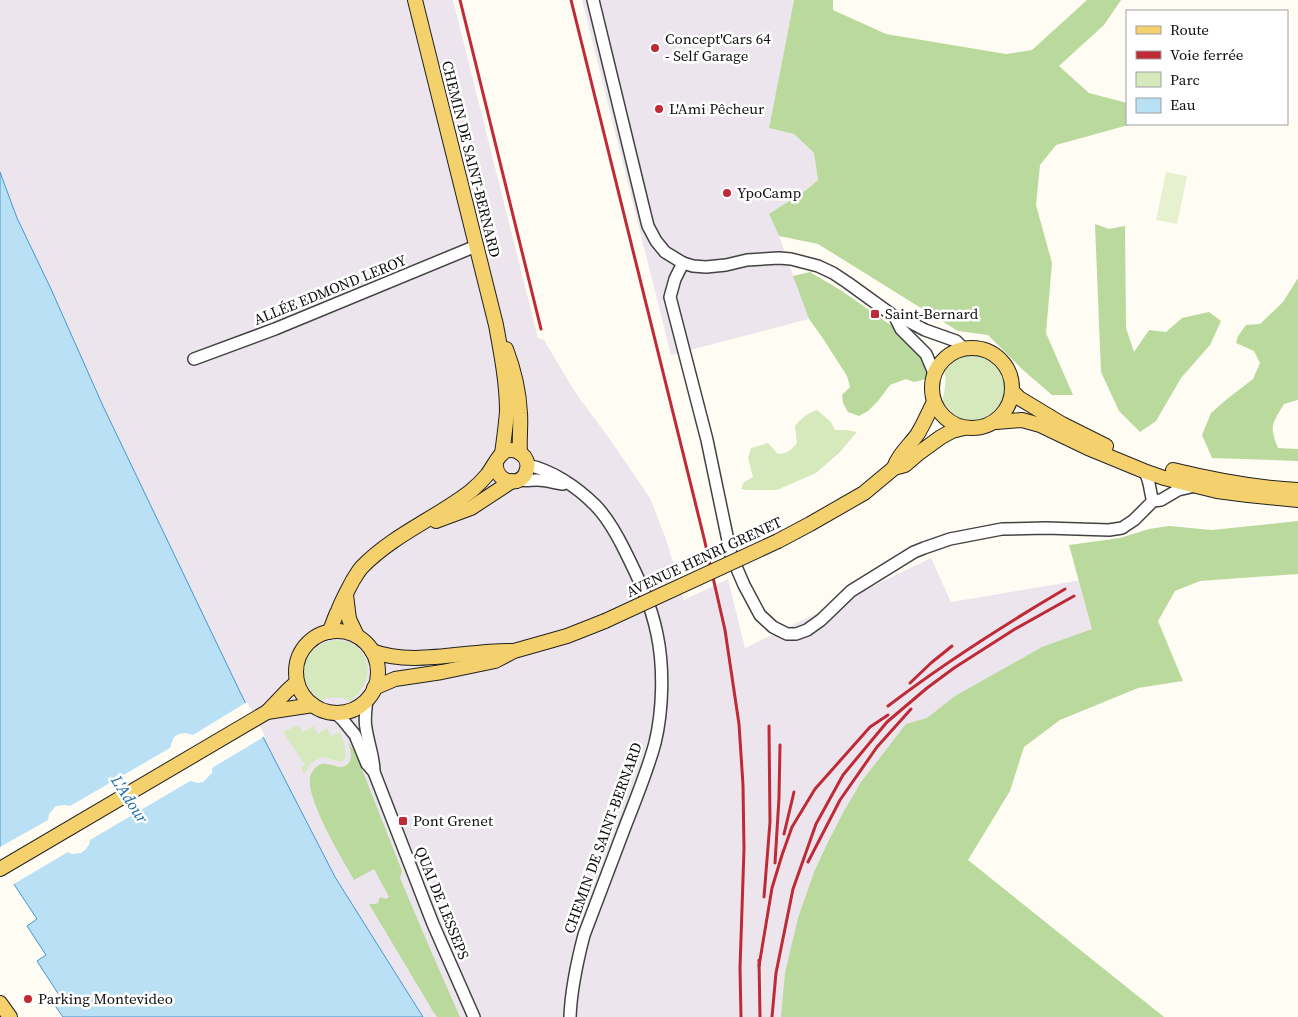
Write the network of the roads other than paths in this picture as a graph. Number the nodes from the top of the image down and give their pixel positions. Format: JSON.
{"nodes":[{"id":1,"x":415,"y":0,"type":"edge"},
{"id":2,"x":593,"y":0,"type":"edge"},
{"id":3,"x":476,"y":246,"type":"junction"},
{"id":4,"x":683,"y":263,"type":"junction"},
{"id":5,"x":895,"y":317,"type":"junction"},
{"id":6,"x":496,"y":325,"type":"junction"},
{"id":7,"x":964,"y":349,"type":"junction"},
{"id":8,"x":194,"y":359,"type":"dead end"},
{"id":9,"x":934,"y":373,"type":"junction"},
{"id":10,"x":1013,"y":392,"type":"junction"},
{"id":11,"x":934,"y":402,"type":"junction"},
{"id":12,"x":996,"y":422,"type":"junction"},
{"id":13,"x":964,"y":428,"type":"junction"},
{"id":14,"x":520,"y":453,"type":"junction"},
{"id":15,"x":499,"y":458,"type":"junction"},
{"id":16,"x":527,"y":465,"type":"junction"},
{"id":17,"x":894,"y":468,"type":"junction"},
{"id":18,"x":1144,"y":471,"type":"junction"},
{"id":19,"x":516,"y":480,"type":"junction"},
{"id":20,"x":572,"y":486,"type":"junction"},
{"id":21,"x":1196,"y":486,"type":"junction"},
{"id":22,"x":1298,"y":490,"type":"edge"},
{"id":23,"x":1298,"y":500,"type":"edge"},
{"id":24,"x":1152,"y":502,"type":"junction"},
{"id":25,"x":414,"y":529,"type":"junction"},
{"id":26,"x":346,"y":594,"type":"junction"},
{"id":27,"x":329,"y":632,"type":"junction"},
{"id":28,"x":357,"y":636,"type":"junction"},
{"id":29,"x":372,"y":651,"type":"junction"},
{"id":30,"x":514,"y":651,"type":"junction"},
{"id":31,"x":297,"y":682,"type":"junction"},
{"id":32,"x":370,"y":694,"type":"junction"},
{"id":33,"x":283,"y":704,"type":"junction"},
{"id":34,"x":313,"y":705,"type":"junction"},
{"id":35,"x":334,"y":712,"type":"junction"},
{"id":36,"x":374,"y":772,"type":"junction"},
{"id":37,"x":0,"y":869,"type":"edge"},
{"id":38,"x":0,"y":1003,"type":"edge"},
{"id":39,"x":10,"y":1017,"type":"edge"},
{"id":40,"x":474,"y":1017,"type":"edge"},
{"id":41,"x":570,"y":1017,"type":"edge"}],
"edges":[{"from":1,"to":3,"type":"main road","name":"CHEMIN DE SAINT-BERNARD"},
{"from":2,"to":4,"type":"street"},
{"from":3,"to":6,"type":"main road","name":"CHEMIN DE SAINT-BERNARD"},
{"from":3,"to":8,"type":"street","name":"ALLÉE EDMOND LEROY"},
{"from":4,"to":5,"type":"street"},
{"from":4,"to":24,"type":"street"},
{"from":5,"to":7,"type":"street"},
{"from":5,"to":9,"type":"street"},
{"from":6,"to":14,"type":"main road","name":"CHEMIN DE SAINT-BERNARD"},
{"from":6,"to":15,"type":"main road","name":"CHEMIN DE SAINT-BERNARD"},
{"from":7,"to":9,"type":"main road"},
{"from":7,"to":10,"type":"main road"},
{"from":9,"to":11,"type":"main road"},
{"from":10,"to":12,"type":"main road"},
{"from":10,"to":22,"type":"main road"},
{"from":11,"to":13,"type":"main road"},
{"from":11,"to":17,"type":"main road","name":"AVENUE HENRI GRENET"},
{"from":12,"to":13,"type":"main road"},
{"from":12,"to":18,"type":"main road"},
{"from":13,"to":17,"type":"main road","name":"AVENUE HENRI GRENET"},
{"from":14,"to":15,"type":"main road"},
{"from":14,"to":16,"type":"main road"},
{"from":15,"to":19,"type":"main road"},
{"from":15,"to":25,"type":"main road"},
{"from":16,"to":19,"type":"main road"},
{"from":16,"to":20,"type":"street","name":"CHEMIN DE SAINT-BERNARD"},
{"from":17,"to":30,"type":"main road","name":"AVENUE HENRI GRENET","bridge":true},
{"from":18,"to":21,"type":"main road"},
{"from":18,"to":24,"type":"street"},
{"from":19,"to":20,"type":"street","name":"CHEMIN DE SAINT-BERNARD"},
{"from":19,"to":25,"type":"main road"},
{"from":20,"to":41,"type":"street","name":"CHEMIN DE SAINT-BERNARD"},
{"from":21,"to":23,"type":"main road"},
{"from":21,"to":24,"type":"street"},
{"from":25,"to":26,"type":"main road"},
{"from":26,"to":27,"type":"main road"},
{"from":26,"to":28,"type":"main road"},
{"from":27,"to":28,"type":"main road"},
{"from":27,"to":31,"type":"main road"},
{"from":28,"to":29,"type":"main road"},
{"from":29,"to":30,"type":"main road","name":"AVENUE HENRI GRENET"},
{"from":29,"to":32,"type":"main road"},
{"from":30,"to":32,"type":"main road","name":"AVENUE HENRI GRENET"},
{"from":31,"to":33,"type":"main road"},
{"from":31,"to":34,"type":"main road"},
{"from":32,"to":35,"type":"main road"},
{"from":32,"to":36,"type":"street","name":"QUAI DE LESSEPS"},
{"from":33,"to":34,"type":"main road"},
{"from":33,"to":37,"type":"main road"},
{"from":34,"to":35,"type":"main road"},
{"from":35,"to":36,"type":"street","name":"QUAI DE LESSEPS"},
{"from":36,"to":40,"type":"street","name":"QUAI DE LESSEPS"},
{"from":38,"to":39,"type":"main road"}]}
